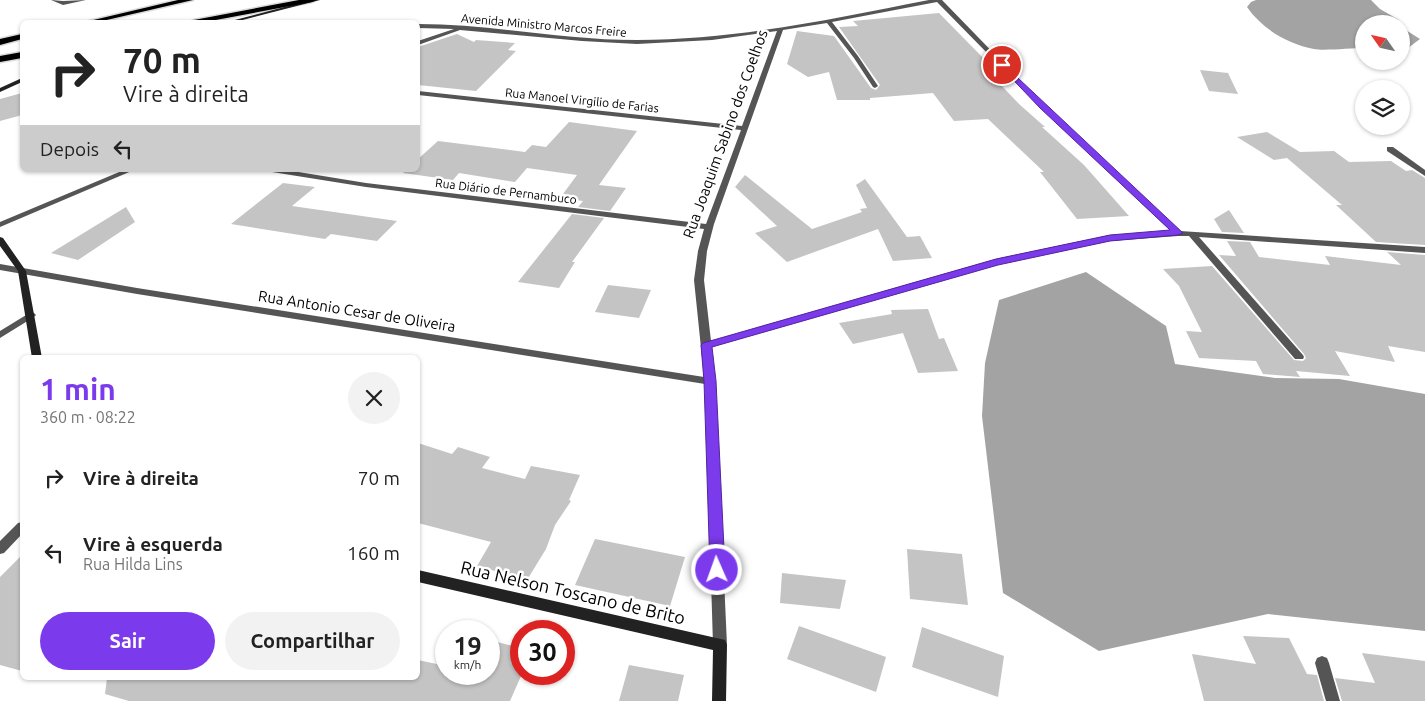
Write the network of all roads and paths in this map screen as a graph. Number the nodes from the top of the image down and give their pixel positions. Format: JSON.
{"nodes":[{"id":1,"x":54,"y":0,"type":"edge"},
{"id":2,"x":83,"y":0,"type":"edge"},
{"id":3,"x":189,"y":0,"type":"edge"},
{"id":4,"x":312,"y":0,"type":"edge"},
{"id":5,"x":317,"y":0,"type":"edge"},
{"id":6,"x":938,"y":0,"type":"edge"},
{"id":7,"x":98,"y":20,"type":"edge"},
{"id":8,"x":205,"y":20,"type":"edge"},
{"id":9,"x":241,"y":20,"type":"edge"},
{"id":10,"x":828,"y":21,"type":"junction"},
{"id":11,"x":420,"y":26,"type":"edge"},
{"id":12,"x":460,"y":28,"type":"junction"},
{"id":13,"x":781,"y":28,"type":"junction"},
{"id":14,"x":20,"y":37,"type":"edge"},
{"id":15,"x":0,"y":42,"type":"edge"},
{"id":16,"x":420,"y":42,"type":"edge"},
{"id":17,"x":20,"y":55,"type":"edge"},
{"id":18,"x":0,"y":59,"type":"edge"},
{"id":19,"x":20,"y":81,"type":"edge"},
{"id":20,"x":875,"y":86,"type":"dead end"},
{"id":21,"x":0,"y":90,"type":"edge"},
{"id":22,"x":420,"y":93,"type":"edge"},
{"id":23,"x":745,"y":128,"type":"junction"},
{"id":24,"x":1390,"y":149,"type":"dead end"},
{"id":25,"x":125,"y":172,"type":"edge"},
{"id":26,"x":285,"y":172,"type":"edge"},
{"id":27,"x":1425,"y":174,"type":"edge"},
{"id":28,"x":0,"y":225,"type":"edge"},
{"id":29,"x":707,"y":227,"type":"junction"},
{"id":30,"x":1178,"y":233,"type":"junction"},
{"id":31,"x":1192,"y":234,"type":"junction"},
{"id":32,"x":0,"y":240,"type":"edge"},
{"id":33,"x":1425,"y":250,"type":"edge"},
{"id":34,"x":0,"y":267,"type":"edge"},
{"id":35,"x":22,"y":271,"type":"junction"},
{"id":36,"x":31,"y":315,"type":"junction"},
{"id":37,"x":0,"y":335,"type":"edge"},
{"id":38,"x":706,"y":345,"type":"junction"},
{"id":39,"x":37,"y":355,"type":"edge"},
{"id":40,"x":1299,"y":358,"type":"dead end"},
{"id":41,"x":710,"y":381,"type":"junction"},
{"id":42,"x":20,"y":529,"type":"edge"},
{"id":43,"x":0,"y":549,"type":"edge"},
{"id":44,"x":420,"y":576,"type":"edge"},
{"id":45,"x":720,"y":645,"type":"junction"},
{"id":46,"x":1322,"y":663,"type":"dead end"},
{"id":47,"x":719,"y":701,"type":"edge"},
{"id":48,"x":1333,"y":701,"type":"edge"}],
"edges":[{"from":1,"to":2,"type":"street"},
{"from":3,"to":7,"type":"highway"},
{"from":4,"to":8,"type":"highway"},
{"from":5,"to":9,"type":"main road"},
{"from":6,"to":10,"type":"street","name":"Avenida Ministro Marcos Freire"},
{"from":6,"to":30,"type":"street"},
{"from":10,"to":13,"type":"street","name":"Avenida Ministro Marcos Freire"},
{"from":10,"to":20,"type":"street"},
{"from":11,"to":12,"type":"street","name":"Avenida Ministro Marcos Freire"},
{"from":12,"to":13,"type":"street","name":"Avenida Ministro Marcos Freire"},
{"from":12,"to":16,"type":"street"},
{"from":13,"to":23,"type":"street","name":"Rua Joaquim Sabino dos Coelhos"},
{"from":14,"to":15,"type":"highway"},
{"from":17,"to":18,"type":"highway"},
{"from":19,"to":21,"type":"main road"},
{"from":22,"to":23,"type":"street","name":"Rua Manoel Virgilio de Farias"},
{"from":23,"to":29,"type":"street","name":"Rua Joaquim Sabino dos Coelhos"},
{"from":24,"to":27,"type":"street"},
{"from":25,"to":28,"type":"street"},
{"from":26,"to":29,"type":"street","name":"Rua Diário de Pernambuco"},
{"from":29,"to":38,"type":"street","name":"Rua Joaquim Sabino dos Coelhos"},
{"from":30,"to":31,"type":"street"},
{"from":30,"to":38,"type":"street"},
{"from":31,"to":33,"type":"street"},
{"from":31,"to":40,"type":"street"},
{"from":32,"to":35,"type":"main road"},
{"from":34,"to":35,"type":"street","name":"Rua Antonio Cesar de Oliveira"},
{"from":35,"to":36,"type":"main road"},
{"from":35,"to":41,"type":"street","name":"Rua Antonio Cesar de Oliveira"},
{"from":36,"to":37,"type":"street"},
{"from":36,"to":39,"type":"main road"},
{"from":38,"to":41,"type":"street","name":"Rua Joaquim Sabino dos Coelhos"},
{"from":41,"to":45,"type":"street","name":"Rua Joaquim Sabino dos Coelhos"},
{"from":42,"to":43,"type":"street"},
{"from":44,"to":45,"type":"main road","name":"Rua Nelson Toscano de Brito"},
{"from":45,"to":47,"type":"main road","name":"Rua Joaquim Sabino dos Coelhos"},
{"from":46,"to":48,"type":"street"}]}
